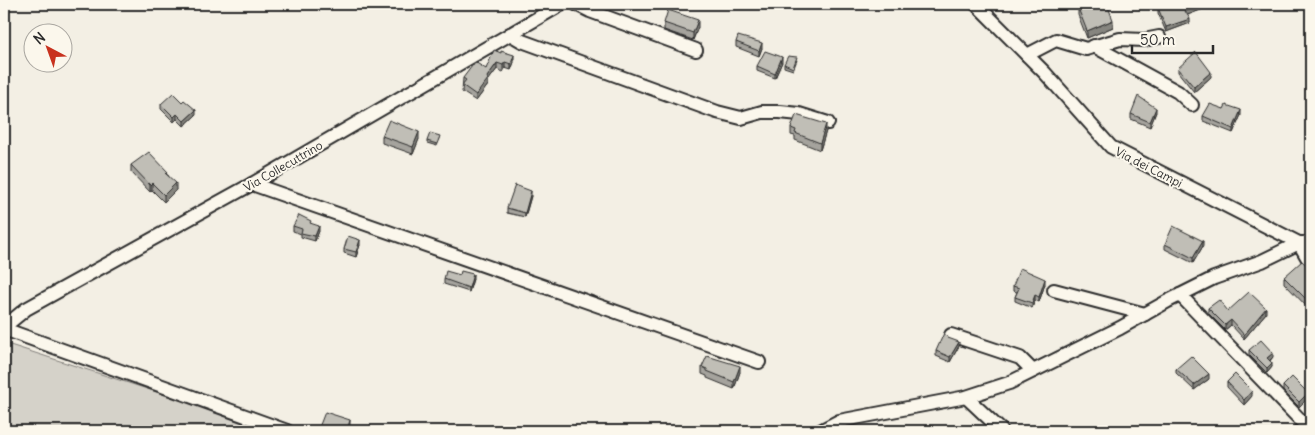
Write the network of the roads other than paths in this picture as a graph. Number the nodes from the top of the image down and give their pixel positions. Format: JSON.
{"nodes":[{"id":1,"x":562,"y":4,"type":"edge"},
{"id":2,"x":576,"y":4,"type":"edge"},
{"id":3,"x":976,"y":4,"type":"edge"},
{"id":4,"x":510,"y":34,"type":"junction"},
{"id":5,"x":1159,"y":37,"type":"dead end"},
{"id":6,"x":1094,"y":46,"type":"junction"},
{"id":7,"x":696,"y":50,"type":"dead end"},
{"id":8,"x":1027,"y":55,"type":"junction"},
{"id":9,"x":1192,"y":105,"type":"dead end"},
{"id":10,"x":828,"y":123,"type":"edge"},
{"id":11,"x":252,"y":184,"type":"junction"},
{"id":12,"x":1305,"y":243,"type":"edge"},
{"id":13,"x":1311,"y":264,"type":"edge"},
{"id":14,"x":1054,"y":290,"type":"dead end"},
{"id":15,"x":1180,"y":295,"type":"junction"},
{"id":16,"x":1145,"y":314,"type":"junction"},
{"id":17,"x":4,"y":328,"type":"edge"},
{"id":18,"x":951,"y":335,"type":"dead end"},
{"id":19,"x":759,"y":362,"type":"dead end"},
{"id":20,"x":1033,"y":371,"type":"junction"},
{"id":21,"x":966,"y":397,"type":"junction"},
{"id":22,"x":287,"y":431,"type":"edge"},
{"id":23,"x":820,"y":431,"type":"edge"},
{"id":24,"x":1002,"y":431,"type":"edge"},
{"id":25,"x":1311,"y":431,"type":"edge"}],
"edges":[{"from":1,"to":4,"type":"street","name":"Via Collecuttrino"},
{"from":2,"to":7,"type":"street"},
{"from":3,"to":8,"type":"street","name":"Via dei Campi"},
{"from":4,"to":10,"type":"street"},
{"from":4,"to":11,"type":"street","name":"Via Collecuttrino"},
{"from":5,"to":6,"type":"street"},
{"from":6,"to":8,"type":"street"},
{"from":6,"to":9,"type":"street"},
{"from":8,"to":12,"type":"street","name":"Via dei Campi"},
{"from":11,"to":17,"type":"street","name":"Via Collecuttrino"},
{"from":11,"to":19,"type":"street"},
{"from":12,"to":13,"type":"street"},
{"from":12,"to":15,"type":"street"},
{"from":14,"to":16,"type":"street"},
{"from":15,"to":16,"type":"street"},
{"from":15,"to":25,"type":"street"},
{"from":16,"to":20,"type":"street"},
{"from":17,"to":22,"type":"street"},
{"from":18,"to":20,"type":"street"},
{"from":20,"to":21,"type":"street"},
{"from":21,"to":23,"type":"street"},
{"from":21,"to":24,"type":"street"}]}
